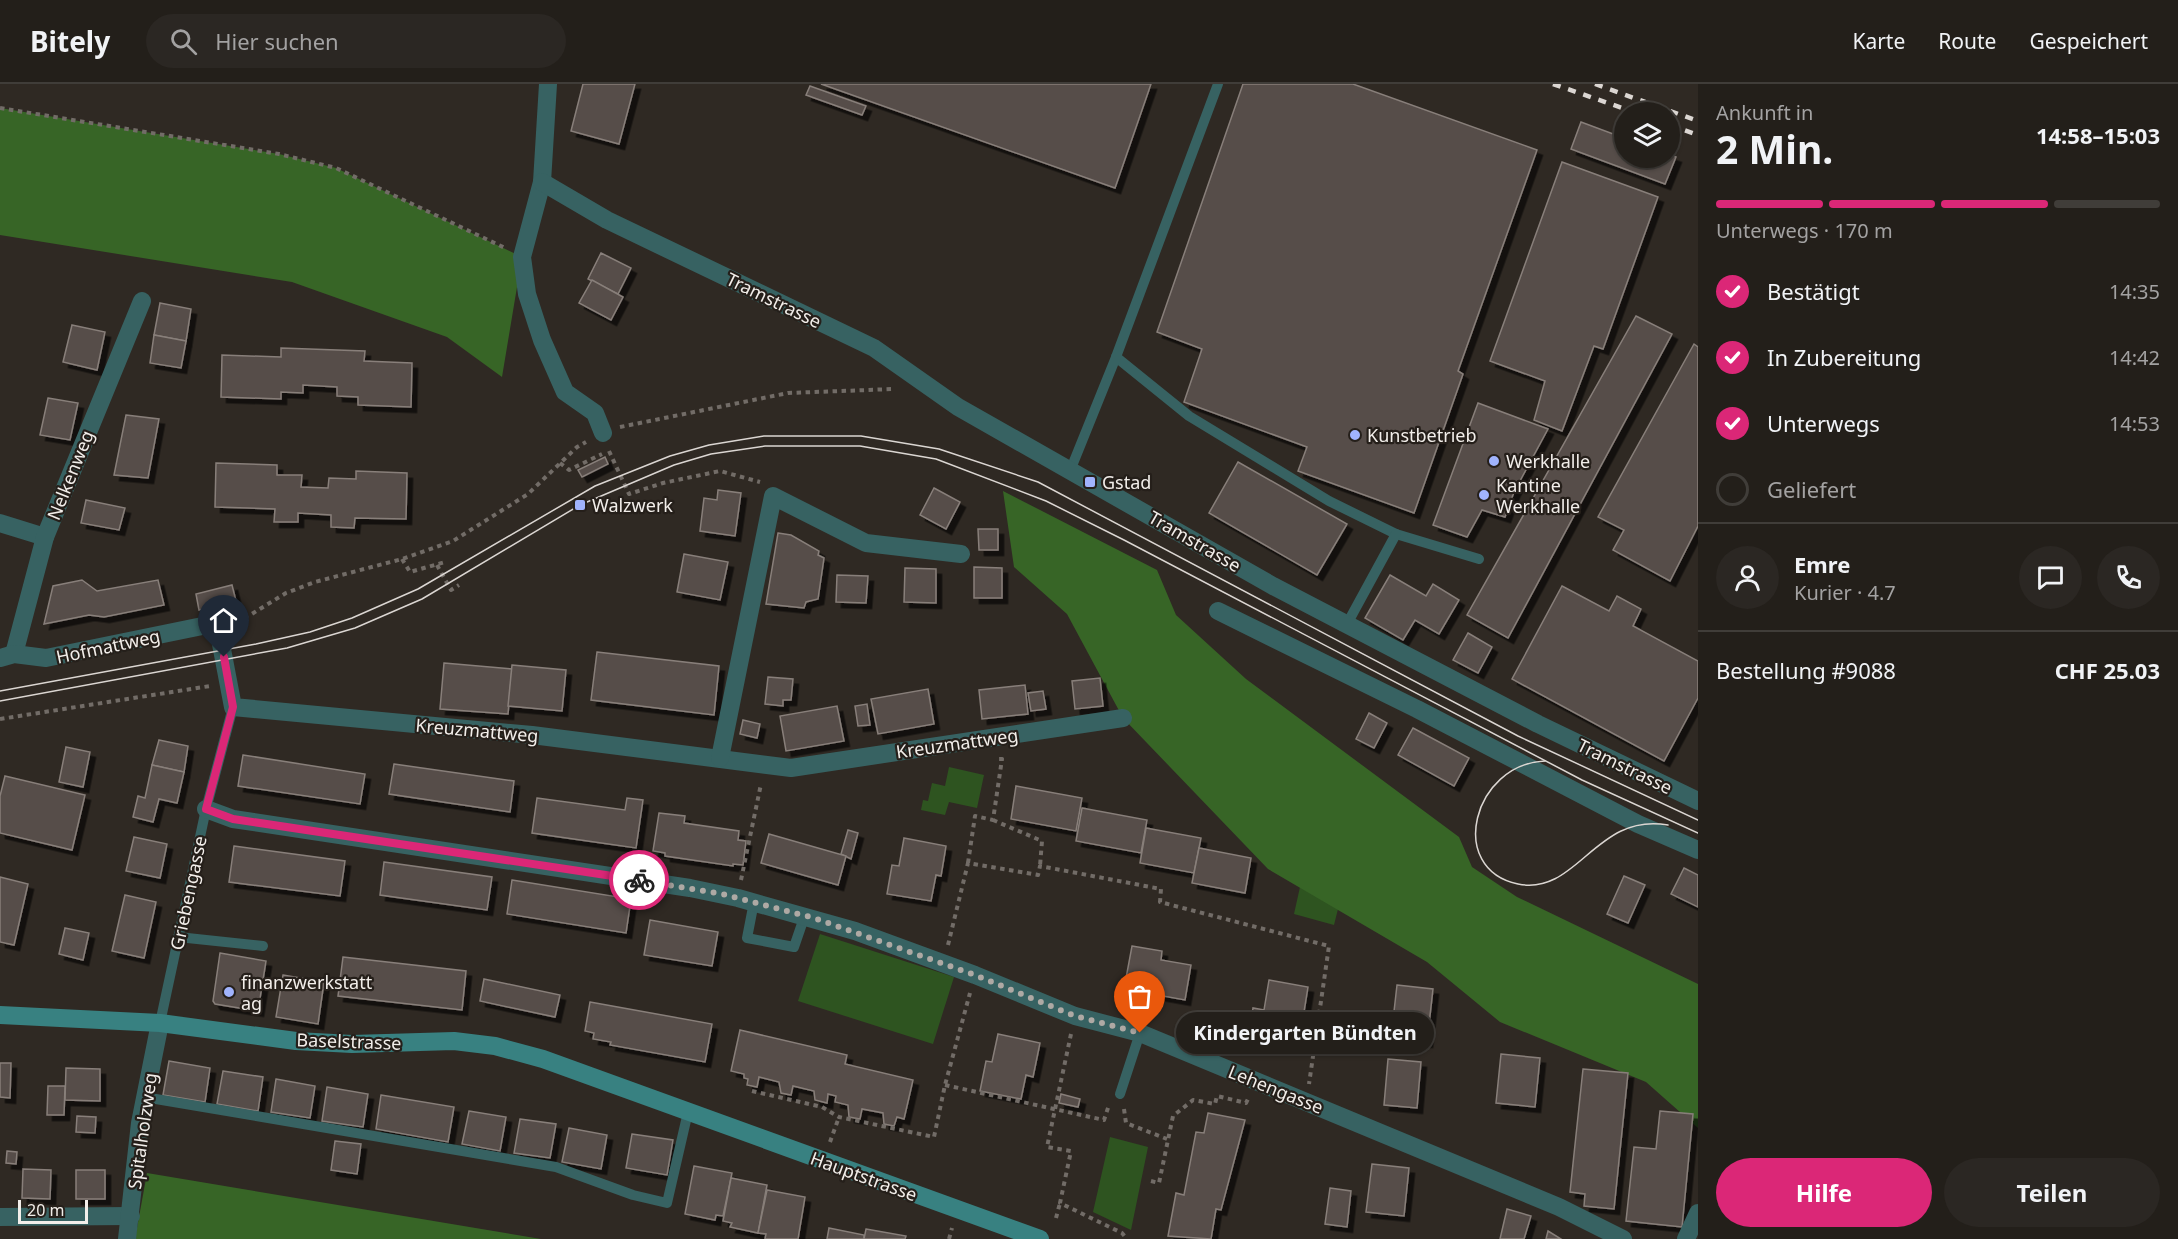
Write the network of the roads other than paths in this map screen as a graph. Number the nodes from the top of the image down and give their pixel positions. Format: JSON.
{"nodes":[{"id":1,"x":548,"y":84,"type":"edge"},
{"id":2,"x":1218,"y":84,"type":"edge"},
{"id":3,"x":542,"y":182,"type":"junction"},
{"id":4,"x":142,"y":301,"type":"dead end"},
{"id":5,"x":1116,"y":357,"type":"junction"},
{"id":6,"x":606,"y":445,"type":"road end"},
{"id":7,"x":1070,"y":471,"type":"junction"},
{"id":8,"x":0,"y":523,"type":"edge"},
{"id":9,"x":1396,"y":534,"type":"junction"},
{"id":10,"x":45,"y":537,"type":"junction"},
{"id":11,"x":961,"y":554,"type":"dead end"},
{"id":12,"x":1479,"y":559,"type":"dead end"},
{"id":13,"x":1218,"y":611,"type":"dead end"},
{"id":14,"x":1347,"y":624,"type":"junction"},
{"id":15,"x":218,"y":629,"type":"joint"},
{"id":16,"x":7,"y":656,"type":"edge"},
{"id":17,"x":233,"y":707,"type":"junction"},
{"id":18,"x":1123,"y":718,"type":"dead end"},
{"id":19,"x":720,"y":758,"type":"junction"},
{"id":20,"x":1698,"y":801,"type":"edge"},
{"id":21,"x":206,"y":809,"type":"junction"},
{"id":22,"x":1698,"y":850,"type":"edge"},
{"id":23,"x":746,"y":900,"type":"junction"},
{"id":24,"x":805,"y":915,"type":"junction"},
{"id":25,"x":178,"y":937,"type":"junction"},
{"id":26,"x":263,"y":946,"type":"dead end"},
{"id":27,"x":0,"y":1015,"type":"edge"},
{"id":28,"x":160,"y":1023,"type":"junction"},
{"id":29,"x":1140,"y":1033,"type":"junction"},
{"id":30,"x":1120,"y":1094,"type":"road end"},
{"id":31,"x":144,"y":1097,"type":"junction"},
{"id":32,"x":688,"y":1112,"type":"junction"},
{"id":33,"x":1698,"y":1213,"type":"edge"},
{"id":34,"x":131,"y":1216,"type":"junction"},
{"id":35,"x":0,"y":1217,"type":"edge"},
{"id":36,"x":1618,"y":1238,"type":"edge"},
{"id":37,"x":127,"y":1239,"type":"edge"},
{"id":38,"x":1040,"y":1239,"type":"edge"},
{"id":39,"x":1686,"y":1239,"type":"edge"}],
"edges":[{"from":1,"to":3,"type":"street"},
{"from":2,"to":5,"type":"lane"},
{"from":3,"to":6,"type":"street"},
{"from":3,"to":7,"type":"street","name":"Tramstrasse"},
{"from":4,"to":10,"type":"street","name":"Nelkenweg"},
{"from":5,"to":7,"type":"lane"},
{"from":5,"to":9,"type":"lane"},
{"from":7,"to":14,"type":"street","name":"Tramstrasse"},
{"from":8,"to":10,"type":"street"},
{"from":9,"to":12,"type":"lane"},
{"from":9,"to":14,"type":"lane"},
{"from":10,"to":16,"type":"street","name":"Nelkenweg"},
{"from":11,"to":19,"type":"street"},
{"from":13,"to":22,"type":"street"},
{"from":14,"to":20,"type":"street","name":"Tramstrasse"},
{"from":15,"to":16,"type":"street","name":"Hofmattweg"},
{"from":15,"to":17,"type":"street","name":"Griebengasse"},
{"from":17,"to":19,"type":"street","name":"Kreuzmattweg"},
{"from":17,"to":21,"type":"lane","name":"Griebengasse"},
{"from":18,"to":19,"type":"street","name":"Kreuzmattweg"},
{"from":21,"to":23,"type":"street","name":"Lehengasse"},
{"from":21,"to":25,"type":"lane","name":"Griebengasse"},
{"from":23,"to":24,"type":"street","name":"Lehengasse"},
{"from":23,"to":24,"type":"lane"},
{"from":24,"to":29,"type":"street","name":"Lehengasse"},
{"from":25,"to":26,"type":"lane"},
{"from":25,"to":28,"type":"lane","name":"Griebengasse"},
{"from":27,"to":28,"type":"main road","name":"Baselstrasse"},
{"from":28,"to":31,"type":"street","name":"Spitalholzweg"},
{"from":28,"to":32,"type":"main road","name":"Baselstrasse"},
{"from":29,"to":30,"type":"lane"},
{"from":29,"to":36,"type":"street","name":"Lehengasse"},
{"from":31,"to":32,"type":"lane"},
{"from":31,"to":34,"type":"street","name":"Spitalholzweg"},
{"from":32,"to":38,"type":"main road","name":"Hauptstrasse"},
{"from":33,"to":39,"type":"street"},
{"from":34,"to":35,"type":"street"},
{"from":34,"to":37,"type":"street","name":"Spitalholzweg"}]}
